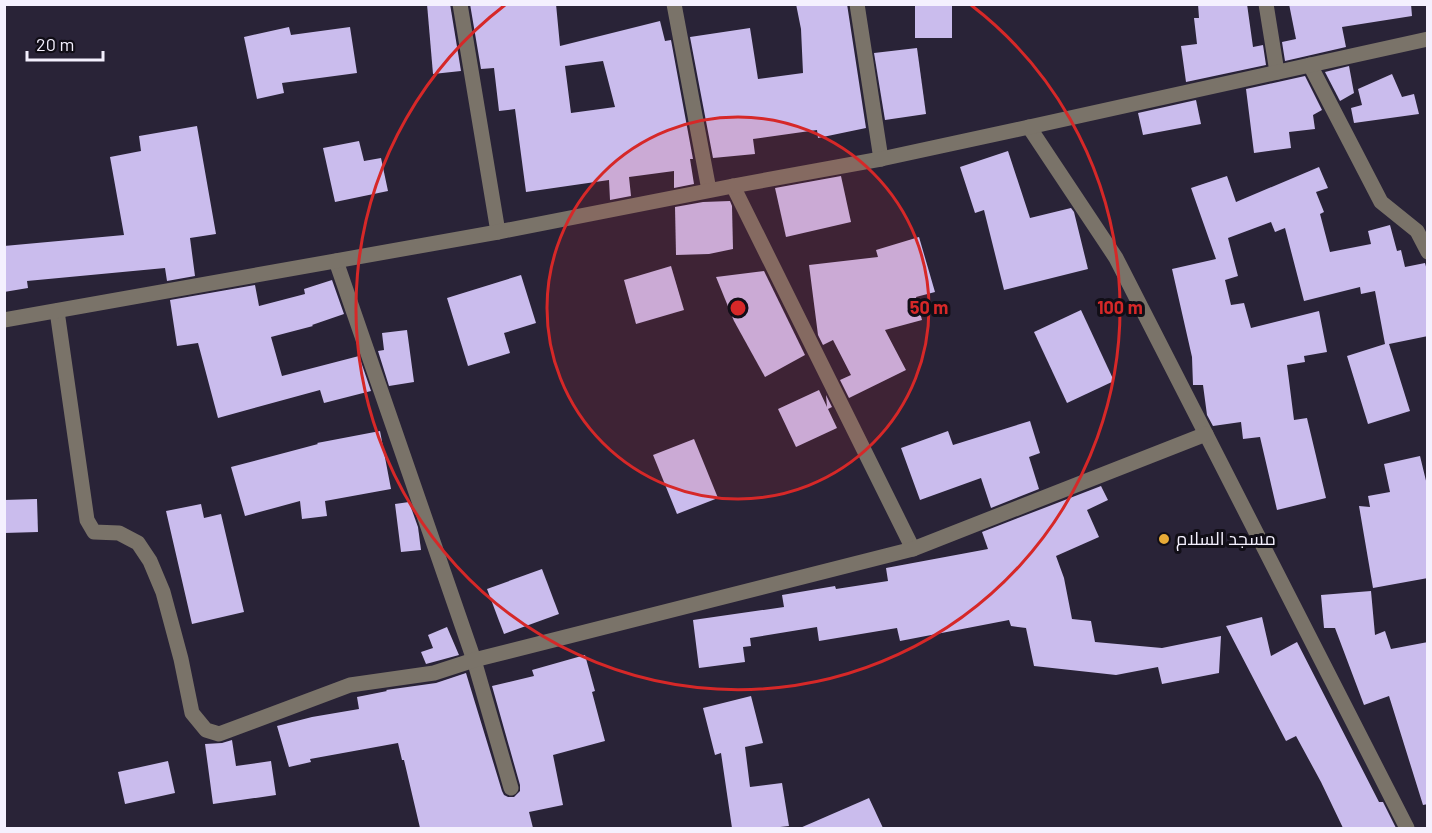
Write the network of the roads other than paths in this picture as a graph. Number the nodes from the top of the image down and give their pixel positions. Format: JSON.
{"nodes":[{"id":1,"x":460,"y":4,"type":"edge"},
{"id":2,"x":674,"y":4,"type":"edge"},
{"id":3,"x":857,"y":4,"type":"edge"},
{"id":4,"x":1266,"y":4,"type":"edge"},
{"id":5,"x":1428,"y":39,"type":"edge"},
{"id":6,"x":1310,"y":65,"type":"junction"},
{"id":7,"x":1277,"y":72,"type":"junction"},
{"id":8,"x":1029,"y":127,"type":"junction"},
{"id":9,"x":881,"y":159,"type":"junction"},
{"id":10,"x":733,"y":186,"type":"junction"},
{"id":11,"x":709,"y":190,"type":"junction"},
{"id":12,"x":498,"y":232,"type":"junction"},
{"id":13,"x":1428,"y":252,"type":"edge"},
{"id":14,"x":336,"y":261,"type":"junction"},
{"id":15,"x":57,"y":311,"type":"junction"},
{"id":16,"x":4,"y":320,"type":"edge"},
{"id":17,"x":1206,"y":434,"type":"junction"},
{"id":18,"x":913,"y":549,"type":"junction"},
{"id":19,"x":474,"y":660,"type":"junction"},
{"id":20,"x":511,"y":788,"type":"dead end"},
{"id":21,"x":1407,"y":828,"type":"edge"}],
"edges":[{"from":1,"to":12,"type":"street"},
{"from":2,"to":11,"type":"street"},
{"from":3,"to":9,"type":"street"},
{"from":4,"to":7,"type":"street"},
{"from":5,"to":6,"type":"street"},
{"from":6,"to":7,"type":"street"},
{"from":6,"to":13,"type":"street"},
{"from":7,"to":8,"type":"street"},
{"from":8,"to":9,"type":"street"},
{"from":8,"to":17,"type":"street"},
{"from":9,"to":10,"type":"street"},
{"from":10,"to":11,"type":"street"},
{"from":10,"to":18,"type":"street"},
{"from":11,"to":12,"type":"street"},
{"from":12,"to":14,"type":"street"},
{"from":14,"to":15,"type":"street"},
{"from":14,"to":19,"type":"street"},
{"from":15,"to":16,"type":"street"},
{"from":15,"to":19,"type":"street"},
{"from":17,"to":18,"type":"street"},
{"from":17,"to":21,"type":"street"},
{"from":18,"to":19,"type":"street"},
{"from":19,"to":20,"type":"street"}]}
